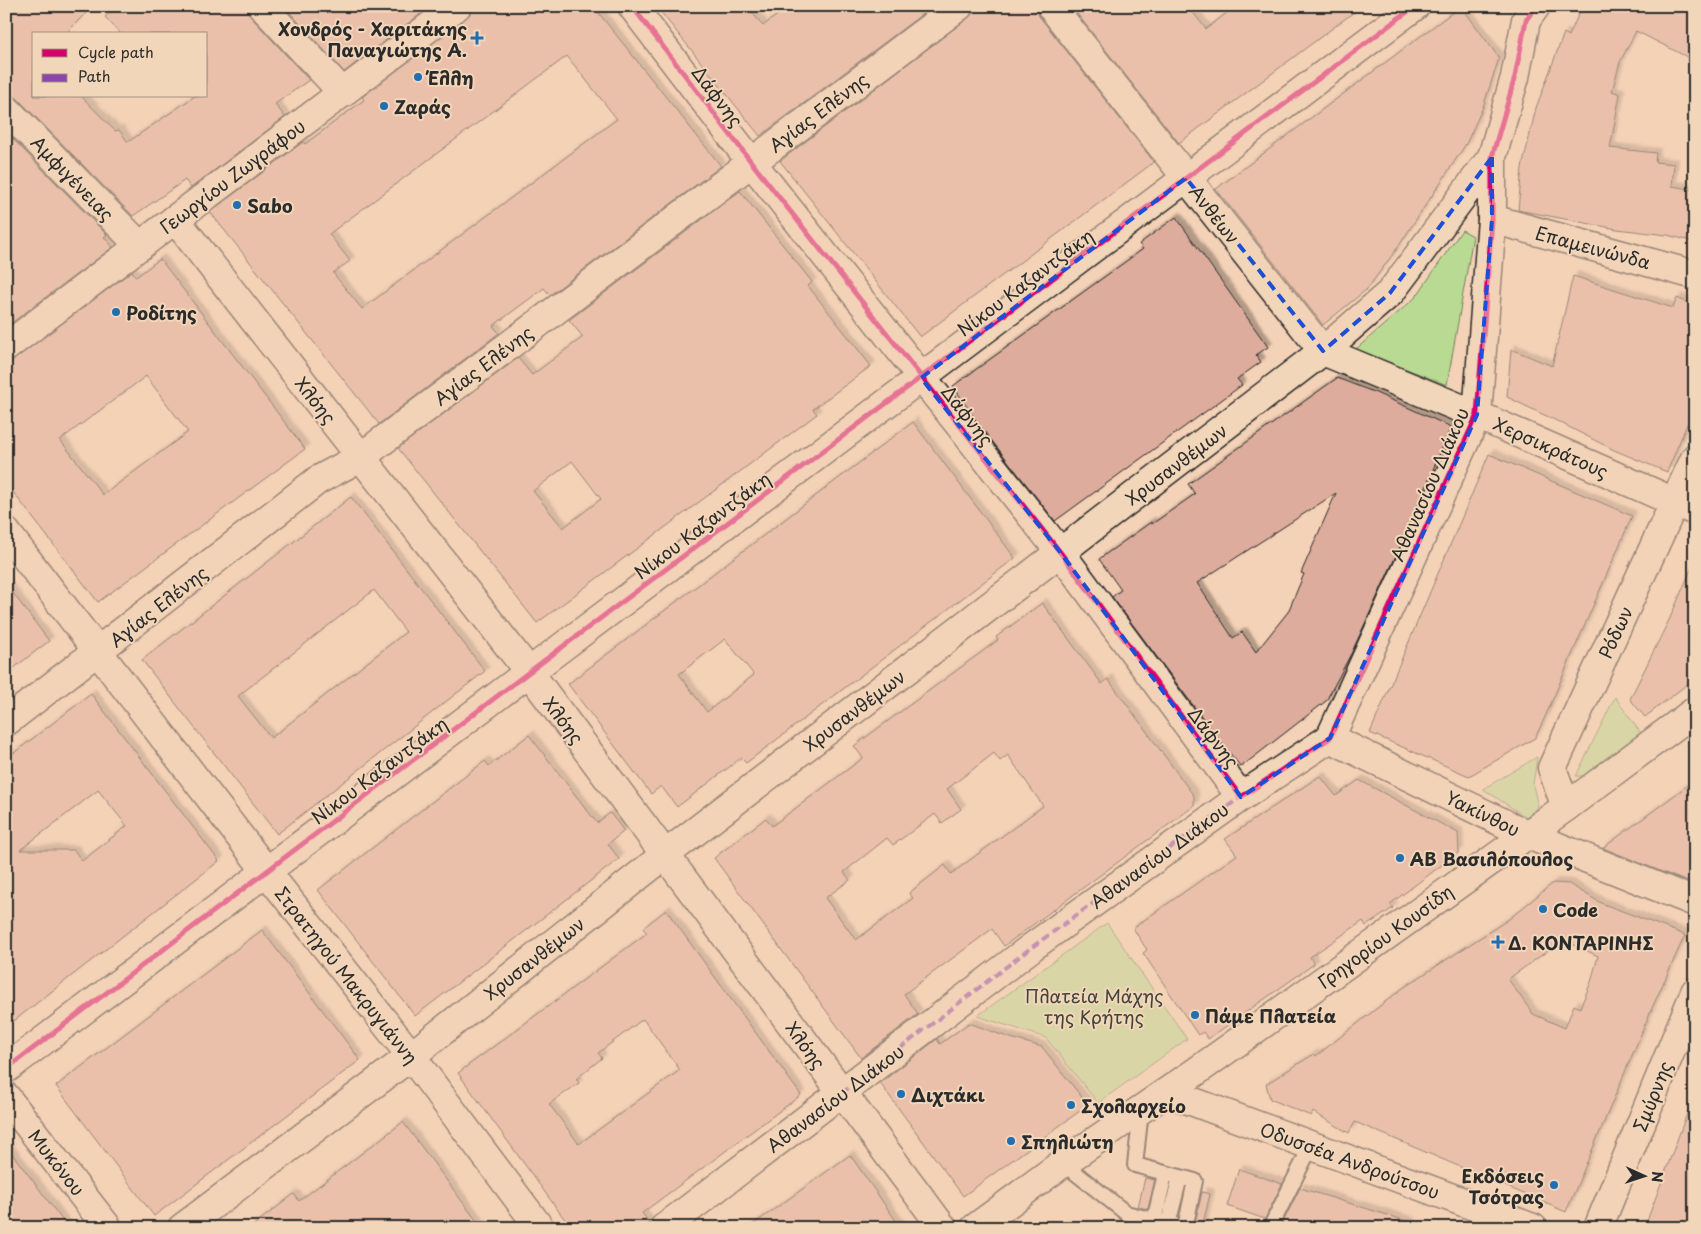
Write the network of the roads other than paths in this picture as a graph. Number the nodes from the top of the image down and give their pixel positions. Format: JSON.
{"nodes":[{"id":1,"x":262,"y":6,"type":"edge"},
{"id":2,"x":457,"y":6,"type":"edge"},
{"id":3,"x":632,"y":6,"type":"edge"},
{"id":4,"x":959,"y":6,"type":"edge"},
{"id":5,"x":1051,"y":6,"type":"edge"},
{"id":6,"x":1416,"y":6,"type":"edge"},
{"id":7,"x":1526,"y":11,"type":"edge"},
{"id":8,"x":342,"y":93,"type":"junction"},
{"id":9,"x":6,"y":110,"type":"edge"},
{"id":10,"x":1492,"y":157,"type":"junction"},
{"id":11,"x":752,"y":163,"type":"junction"},
{"id":12,"x":1186,"y":178,"type":"junction"},
{"id":13,"x":175,"y":219,"type":"junction"},
{"id":14,"x":1492,"y":219,"type":"junction"},
{"id":15,"x":140,"y":246,"type":"junction"},
{"id":16,"x":1695,"y":275,"type":"edge"},
{"id":17,"x":6,"y":346,"type":"edge"},
{"id":18,"x":1323,"y":351,"type":"junction"},
{"id":19,"x":921,"y":378,"type":"junction"},
{"id":20,"x":1477,"y":415,"type":"junction"},
{"id":21,"x":361,"y":457,"type":"junction"},
{"id":22,"x":1695,"y":458,"type":"edge"},
{"id":23,"x":1685,"y":507,"type":"edge"},
{"id":24,"x":6,"y":532,"type":"edge"},
{"id":25,"x":1060,"y":552,"type":"junction"},
{"id":26,"x":98,"y":653,"type":"junction"},
{"id":27,"x":529,"y":672,"type":"junction"},
{"id":28,"x":1695,"y":711,"type":"edge"},
{"id":29,"x":6,"y":722,"type":"edge"},
{"id":30,"x":1330,"y":738,"type":"junction"},
{"id":31,"x":1241,"y":797,"type":"junction"},
{"id":32,"x":1566,"y":807,"type":"junction"},
{"id":33,"x":1526,"y":834,"type":"junction"},
{"id":34,"x":666,"y":854,"type":"junction"},
{"id":35,"x":267,"y":872,"type":"junction"},
{"id":36,"x":1695,"y":902,"type":"edge"},
{"id":37,"x":1695,"y":992,"type":"edge"},
{"id":38,"x":411,"y":1056,"type":"junction"},
{"id":39,"x":6,"y":1069,"type":"edge"},
{"id":40,"x":1167,"y":1092,"type":"junction"},
{"id":41,"x":842,"y":1093,"type":"junction"},
{"id":42,"x":6,"y":1096,"type":"edge"},
{"id":43,"x":1141,"y":1110,"type":"junction"},
{"id":44,"x":1311,"y":1146,"type":"junction"},
{"id":45,"x":1063,"y":1163,"type":"junction"},
{"id":46,"x":1165,"y":1174,"type":"junction"},
{"id":47,"x":1154,"y":1220,"type":"junction"},
{"id":48,"x":531,"y":1225,"type":"edge"},
{"id":49,"x":108,"y":1228,"type":"edge"},
{"id":50,"x":182,"y":1228,"type":"edge"},
{"id":51,"x":664,"y":1228,"type":"edge"},
{"id":52,"x":943,"y":1228,"type":"edge"},
{"id":53,"x":974,"y":1228,"type":"edge"},
{"id":54,"x":1270,"y":1228,"type":"edge"},
{"id":55,"x":1533,"y":1228,"type":"edge"},
{"id":56,"x":1598,"y":1228,"type":"edge"}],
"edges":[{"from":1,"to":8,"type":"street"},
{"from":2,"to":8,"type":"street","name":"Γεωργίου Ζωγράφου"},
{"from":3,"to":11,"type":"street","name":"Δάφνης"},
{"from":4,"to":11,"type":"street","name":"Αγίας Ελένης"},
{"from":5,"to":12,"type":"street","name":"Ανθέων"},
{"from":6,"to":12,"type":"street","name":"Νίκου Καζαντζάκη"},
{"from":7,"to":10,"type":"street","name":"Αθανασίου Διάκου"},
{"from":8,"to":13,"type":"street","name":"Γεωργίου Ζωγράφου"},
{"from":9,"to":15,"type":"street","name":"Αμφιγένειας"},
{"from":10,"to":14,"type":"street","name":"Αθανασίου Διάκου"},
{"from":10,"to":18,"type":"street","name":"Χρυσανθέμων"},
{"from":11,"to":19,"type":"street","name":"Δάφνης"},
{"from":11,"to":21,"type":"street","name":"Αγίας Ελένης"},
{"from":12,"to":18,"type":"street","name":"Ανθέων"},
{"from":12,"to":19,"type":"street","name":"Νίκου Καζαντζάκη"},
{"from":13,"to":15,"type":"street","name":"Γεωργίου Ζωγράφου"},
{"from":13,"to":21,"type":"street","name":"Χλόης"},
{"from":14,"to":16,"type":"street","name":"Επαμεινώνδα"},
{"from":14,"to":20,"type":"street","name":"Αθανασίου Διάκου"},
{"from":15,"to":17,"type":"street","name":"Γεωργίου Ζωγράφου"},
{"from":18,"to":20,"type":"street","name":"Χερσικράτους"},
{"from":18,"to":25,"type":"street","name":"Χρυσανθέμων"},
{"from":19,"to":25,"type":"street","name":"Δάφνης"},
{"from":19,"to":27,"type":"street","name":"Νίκου Καζαντζάκη"},
{"from":20,"to":23,"type":"street","name":"Χερσικράτους"},
{"from":20,"to":30,"type":"street","name":"Αθανασίου Διάκου"},
{"from":21,"to":26,"type":"street","name":"Αγίας Ελένης"},
{"from":21,"to":27,"type":"street","name":"Χλόης"},
{"from":22,"to":23,"type":"street","name":"Ρόδων"},
{"from":23,"to":32,"type":"street","name":"Ρόδων"},
{"from":24,"to":26,"type":"street","name":"Στρατηγού Μακρυγιάννη"},
{"from":25,"to":31,"type":"street","name":"Δάφνης"},
{"from":25,"to":34,"type":"street","name":"Χρυσανθέμων"},
{"from":26,"to":29,"type":"street","name":"Αγίας Ελένης"},
{"from":26,"to":35,"type":"street","name":"Στρατηγού Μακρυγιάννη"},
{"from":27,"to":34,"type":"street","name":"Χλόης"},
{"from":27,"to":35,"type":"street","name":"Νίκου Καζαντζάκη"},
{"from":28,"to":32,"type":"street","name":"Γρηγορίου Κουσίδη"},
{"from":30,"to":31,"type":"street","name":"Αθανασίου Διάκου"},
{"from":30,"to":33,"type":"street","name":"Υακίνθου"},
{"from":31,"to":41,"type":"street","name":"Αθανασίου Διάκου"},
{"from":32,"to":33,"type":"street","name":"Γρηγορίου Κουσίδη"},
{"from":33,"to":36,"type":"street","name":"Υακίνθου"},
{"from":33,"to":40,"type":"street","name":"Γρηγορίου Κουσίδη"},
{"from":34,"to":38,"type":"street","name":"Χρυσανθέμων"},
{"from":34,"to":41,"type":"street","name":"Χλόης"},
{"from":35,"to":38,"type":"street","name":"Στρατηγού Μακρυγιάννη"},
{"from":35,"to":39,"type":"street","name":"Νίκου Καζαντζάκη"},
{"from":37,"to":56,"type":"street","name":"Σμύρνης"},
{"from":38,"to":48,"type":"street","name":"Στρατηγού Μακρυγιάννη"},
{"from":38,"to":50,"type":"street","name":"Χρυσανθέμων"},
{"from":40,"to":43,"type":"street","name":"Γρηγορίου Κουσίδη"},
{"from":40,"to":44,"type":"street","name":"Οδυσσέα Ανδρούτσου"},
{"from":41,"to":51,"type":"street","name":"Αθανασίου Διάκου"},
{"from":41,"to":52,"type":"street","name":"Χλόης"},
{"from":42,"to":49,"type":"street","name":"Μυκόνου"},
{"from":43,"to":45,"type":"street","name":"Γρηγορίου Κουσίδη"},
{"from":43,"to":46,"type":"lane"},
{"from":44,"to":54,"type":"lane"},
{"from":44,"to":55,"type":"street","name":"Οδυσσέα Ανδρούτσου"},
{"from":45,"to":47,"type":"lane"},
{"from":45,"to":53,"type":"street","name":"Γρηγορίου Κουσίδη"},
{"from":46,"to":47,"type":"lane"},
{"from":46,"to":47,"type":"lane"}]}
